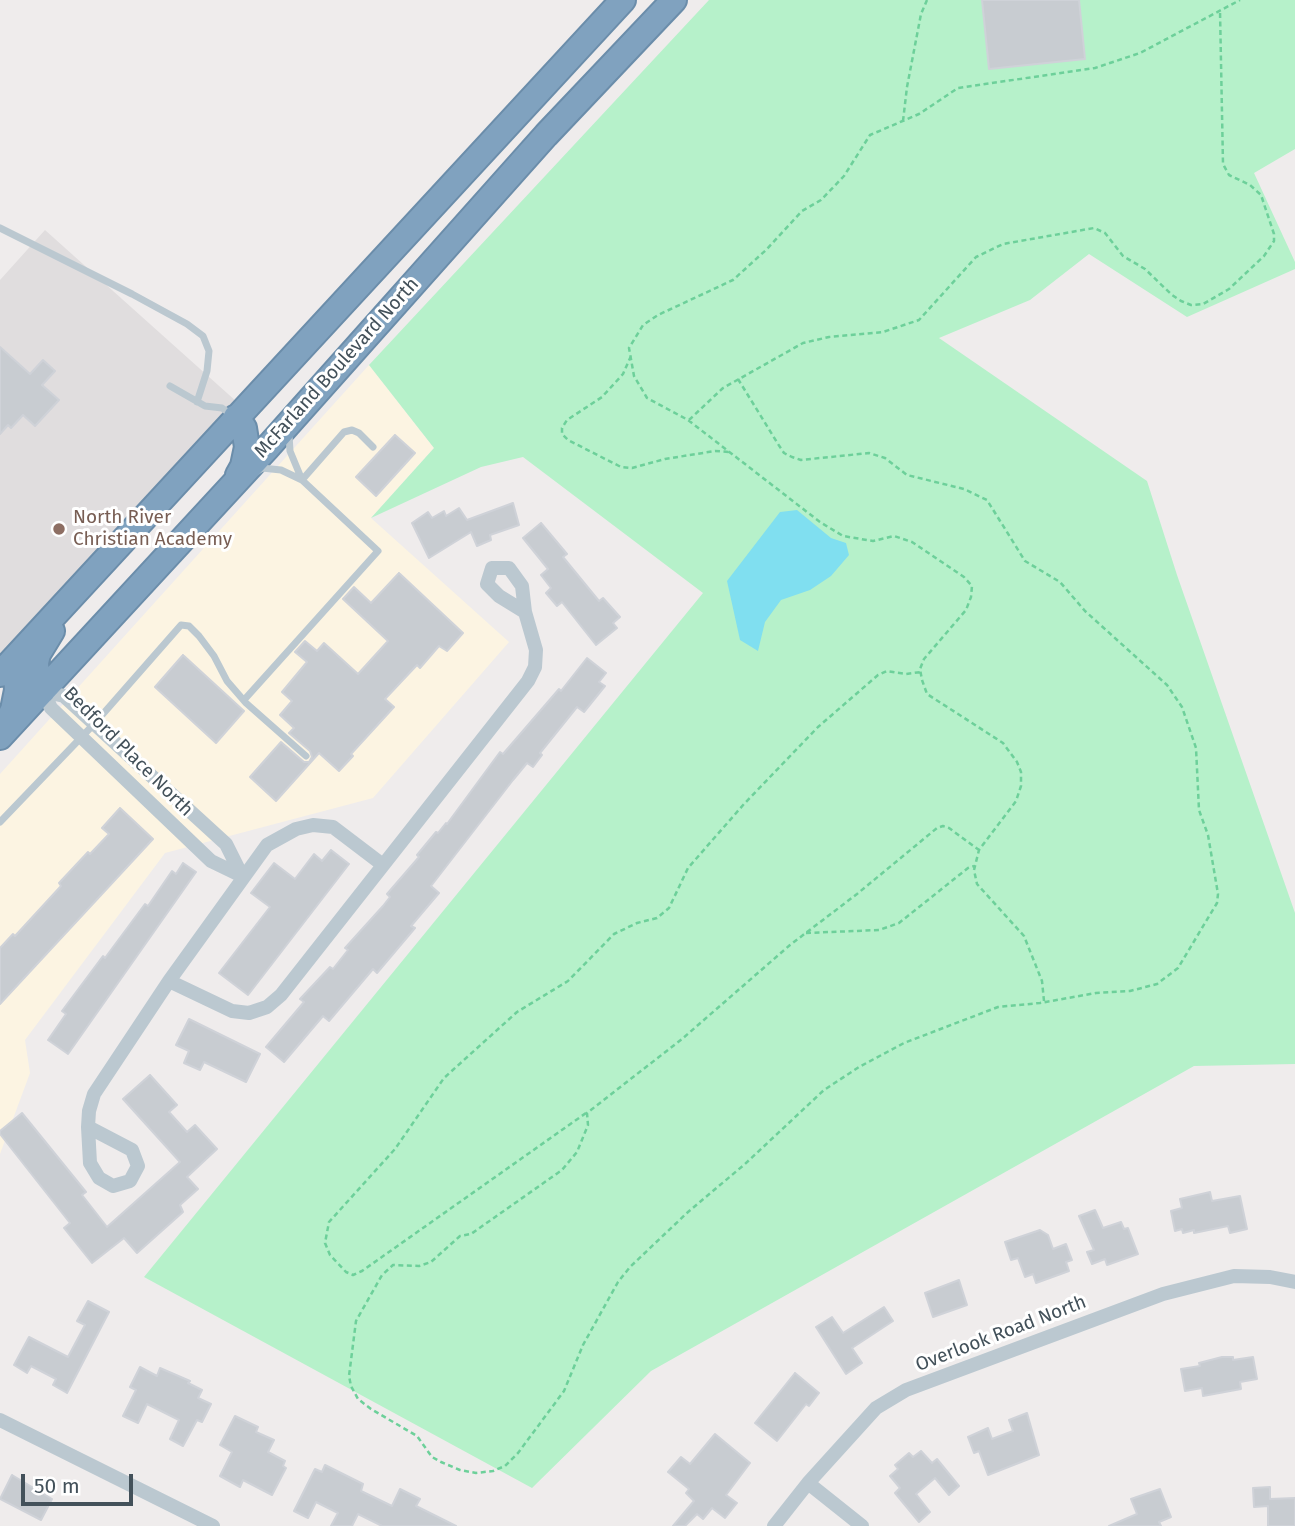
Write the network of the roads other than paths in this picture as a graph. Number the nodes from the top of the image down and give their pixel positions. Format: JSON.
{"nodes":[{"id":1,"x":622,"y":0,"type":"edge"},
{"id":2,"x":674,"y":0,"type":"edge"},
{"id":3,"x":0,"y":228,"type":"edge"},
{"id":4,"x":170,"y":386,"type":"dead end"},
{"id":5,"x":197,"y":402,"type":"junction"},
{"id":6,"x":236,"y":417,"type":"junction"},
{"id":7,"x":289,"y":422,"type":"junction"},
{"id":8,"x":373,"y":447,"type":"dead end"},
{"id":9,"x":302,"y":480,"type":"junction"},
{"id":10,"x":233,"y":485,"type":"junction"},
{"id":11,"x":75,"y":592,"type":"junction"},
{"id":12,"x":525,"y":612,"type":"dead end"},
{"id":13,"x":5,"y":665,"type":"edge"},
{"id":14,"x":43,"y":691,"type":"junction"},
{"id":15,"x":244,"y":700,"type":"junction"},
{"id":16,"x":95,"y":723,"type":"junction"},
{"id":17,"x":0,"y":734,"type":"edge"},
{"id":18,"x":81,"y":736,"type":"junction"},
{"id":19,"x":306,"y":756,"type":"dead end"},
{"id":20,"x":0,"y":822,"type":"edge"},
{"id":21,"x":383,"y":865,"type":"junction"},
{"id":22,"x":243,"y":876,"type":"junction"},
{"id":23,"x":169,"y":981,"type":"junction"},
{"id":24,"x":88,"y":1127,"type":"dead end"},
{"id":25,"x":1295,"y":1282,"type":"edge"},
{"id":26,"x":0,"y":1420,"type":"edge"},
{"id":27,"x":808,"y":1483,"type":"junction"},
{"id":28,"x":213,"y":1526,"type":"edge"},
{"id":29,"x":774,"y":1526,"type":"edge"},
{"id":30,"x":862,"y":1526,"type":"edge"}],
"edges":[{"from":1,"to":6,"type":"highway","name":"McFarland Boulevard North"},
{"from":2,"to":7,"type":"highway","name":"McFarland Boulevard North"},
{"from":3,"to":5,"type":"lane"},
{"from":4,"to":5,"type":"lane"},
{"from":5,"to":6,"type":"lane"},
{"from":6,"to":10,"type":"highway"},
{"from":6,"to":11,"type":"highway","name":"McFarland Boulevard North"},
{"from":7,"to":9,"type":"lane"},
{"from":7,"to":10,"type":"highway","name":"McFarland Boulevard North"},
{"from":8,"to":9,"type":"lane"},
{"from":9,"to":10,"type":"lane"},
{"from":9,"to":15,"type":"lane"},
{"from":10,"to":14,"type":"highway","name":"McFarland Boulevard North"},
{"from":11,"to":13,"type":"highway","name":"McFarland Boulevard North"},
{"from":11,"to":14,"type":"highway"},
{"from":12,"to":21,"type":"street"},
{"from":13,"to":17,"type":"highway"},
{"from":14,"to":16,"type":"street","name":"Bedford Place North"},
{"from":14,"to":17,"type":"highway","name":"McFarland Boulevard North"},
{"from":14,"to":18,"type":"street","name":"Bedford Place North"},
{"from":15,"to":16,"type":"lane"},
{"from":15,"to":19,"type":"lane"},
{"from":16,"to":18,"type":"lane"},
{"from":16,"to":22,"type":"street","name":"Bedford Place North"},
{"from":18,"to":20,"type":"lane"},
{"from":18,"to":22,"type":"street","name":"Bedford Place North"},
{"from":21,"to":22,"type":"street"},
{"from":21,"to":23,"type":"street"},
{"from":22,"to":23,"type":"street"},
{"from":23,"to":24,"type":"street"},
{"from":25,"to":27,"type":"street","name":"Overlook Road North"},
{"from":26,"to":28,"type":"street"},
{"from":27,"to":29,"type":"street","name":"Overlook Road North"},
{"from":27,"to":30,"type":"street"}]}
